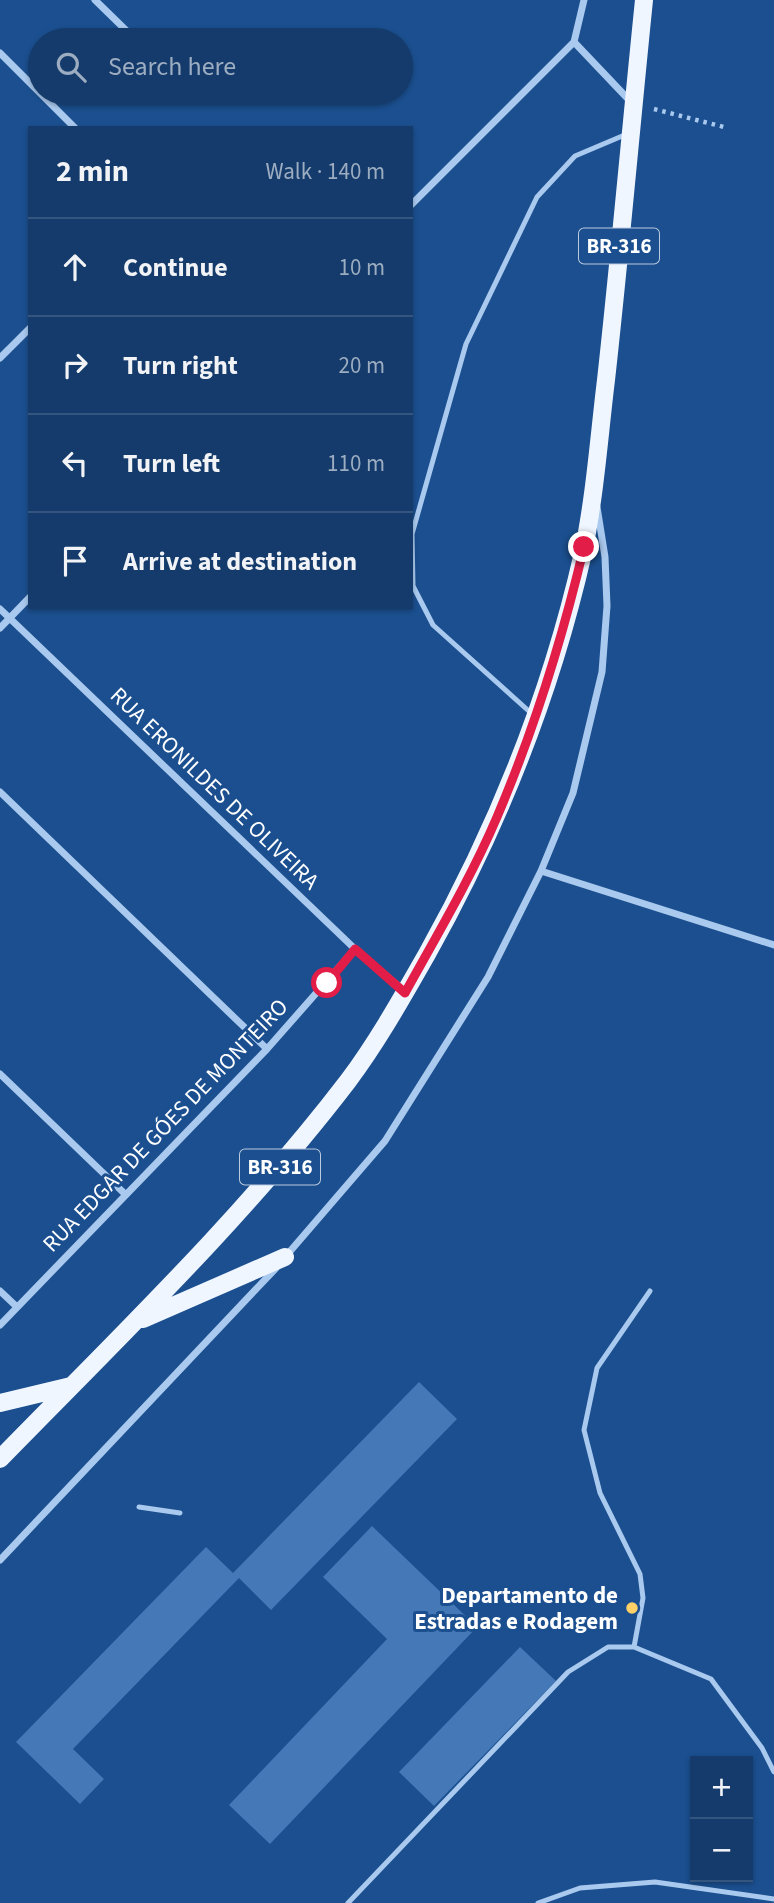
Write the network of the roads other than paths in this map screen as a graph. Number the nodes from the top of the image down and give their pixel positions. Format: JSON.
{"nodes":[{"id":1,"x":95,"y":0,"type":"edge"},
{"id":2,"x":584,"y":0,"type":"edge"},
{"id":3,"x":643,"y":0,"type":"edge"},
{"id":4,"x":124,"y":28,"type":"edge"},
{"id":5,"x":574,"y":42,"type":"junction"},
{"id":6,"x":0,"y":53,"type":"edge"},
{"id":7,"x":28,"y":81,"type":"edge"},
{"id":8,"x":633,"y":104,"type":"junction"},
{"id":9,"x":52,"y":105,"type":"edge"},
{"id":10,"x":73,"y":126,"type":"edge"},
{"id":11,"x":630,"y":132,"type":"junction"},
{"id":12,"x":413,"y":203,"type":"edge"},
{"id":13,"x":28,"y":330,"type":"edge"},
{"id":14,"x":0,"y":358,"type":"edge"},
{"id":15,"x":594,"y":483,"type":"junction"},
{"id":16,"x":413,"y":530,"type":"edge"},
{"id":17,"x":413,"y":586,"type":"edge"},
{"id":18,"x":28,"y":599,"type":"edge"},
{"id":19,"x":0,"y":609,"type":"edge"},
{"id":20,"x":9,"y":618,"type":"junction"},
{"id":21,"x":0,"y":628,"type":"edge"},
{"id":22,"x":536,"y":716,"type":"junction"},
{"id":23,"x":0,"y":792,"type":"edge"},
{"id":24,"x":541,"y":871,"type":"junction"},
{"id":25,"x":774,"y":945,"type":"edge"},
{"id":26,"x":355,"y":949,"type":"junction"},
{"id":27,"x":405,"y":993,"type":"junction"},
{"id":28,"x":267,"y":1049,"type":"junction"},
{"id":29,"x":0,"y":1074,"type":"edge"},
{"id":30,"x":125,"y":1194,"type":"junction"},
{"id":31,"x":285,"y":1257,"type":"junction"},
{"id":32,"x":0,"y":1290,"type":"edge"},
{"id":33,"x":650,"y":1291,"type":"dead end"},
{"id":34,"x":18,"y":1307,"type":"junction"},
{"id":35,"x":133,"y":1324,"type":"junction"},
{"id":36,"x":0,"y":1325,"type":"edge"},
{"id":37,"x":71,"y":1386,"type":"junction"},
{"id":38,"x":0,"y":1403,"type":"edge"},
{"id":39,"x":0,"y":1459,"type":"edge"},
{"id":40,"x":139,"y":1507,"type":"dead end"},
{"id":41,"x":180,"y":1513,"type":"dead end"},
{"id":42,"x":0,"y":1560,"type":"edge"},
{"id":43,"x":634,"y":1647,"type":"junction"},
{"id":44,"x":774,"y":1772,"type":"edge"},
{"id":45,"x":774,"y":1899,"type":"edge"},
{"id":46,"x":348,"y":1903,"type":"edge"},
{"id":47,"x":538,"y":1903,"type":"edge"}],
"edges":[{"from":1,"to":4,"type":"street"},
{"from":2,"to":5,"type":"street"},
{"from":3,"to":8,"type":"main road","number":"BR-316"},
{"from":5,"to":8,"type":"street"},
{"from":5,"to":12,"type":"street"},
{"from":6,"to":7,"type":"street"},
{"from":8,"to":11,"type":"main road","number":"BR-316"},
{"from":9,"to":10,"type":"street"},
{"from":11,"to":15,"type":"main road","number":"BR-316"},
{"from":11,"to":16,"type":"lane"},
{"from":13,"to":14,"type":"street"},
{"from":15,"to":22,"type":"main road","number":"BR-316"},
{"from":15,"to":24,"type":"street"},
{"from":17,"to":22,"type":"lane"},
{"from":18,"to":20,"type":"street"},
{"from":19,"to":20,"type":"street","name":"RUA ERONILDES DE OLIVEIRA"},
{"from":20,"to":21,"type":"street"},
{"from":20,"to":26,"type":"street","name":"RUA ERONILDES DE OLIVEIRA"},
{"from":22,"to":27,"type":"main road","number":"BR-316"},
{"from":23,"to":28,"type":"street"},
{"from":24,"to":25,"type":"street"},
{"from":24,"to":31,"type":"street"},
{"from":26,"to":27,"type":"street","name":"RUA ERONILDES DE OLIVEIRA"},
{"from":26,"to":28,"type":"street","name":"RUA EDGAR DE GÓES DE MONTEIRO"},
{"from":27,"to":35,"type":"main road","number":"BR-316"},
{"from":28,"to":30,"type":"street","name":"RUA EDGAR DE GÓES DE MONTEIRO"},
{"from":29,"to":30,"type":"street"},
{"from":30,"to":34,"type":"street","name":"RUA EDGAR DE GÓES DE MONTEIRO"},
{"from":31,"to":35,"type":"main road"},
{"from":31,"to":42,"type":"street"},
{"from":32,"to":34,"type":"street"},
{"from":33,"to":43,"type":"lane"},
{"from":34,"to":36,"type":"street","name":"RUA EDGAR DE GÓES DE MONTEIRO"},
{"from":35,"to":37,"type":"main road","number":"BR-316"},
{"from":37,"to":38,"type":"main road"},
{"from":37,"to":39,"type":"main road","number":"BR-316"},
{"from":40,"to":41,"type":"lane"},
{"from":43,"to":44,"type":"lane"},
{"from":43,"to":46,"type":"lane"},
{"from":45,"to":47,"type":"lane"}]}
